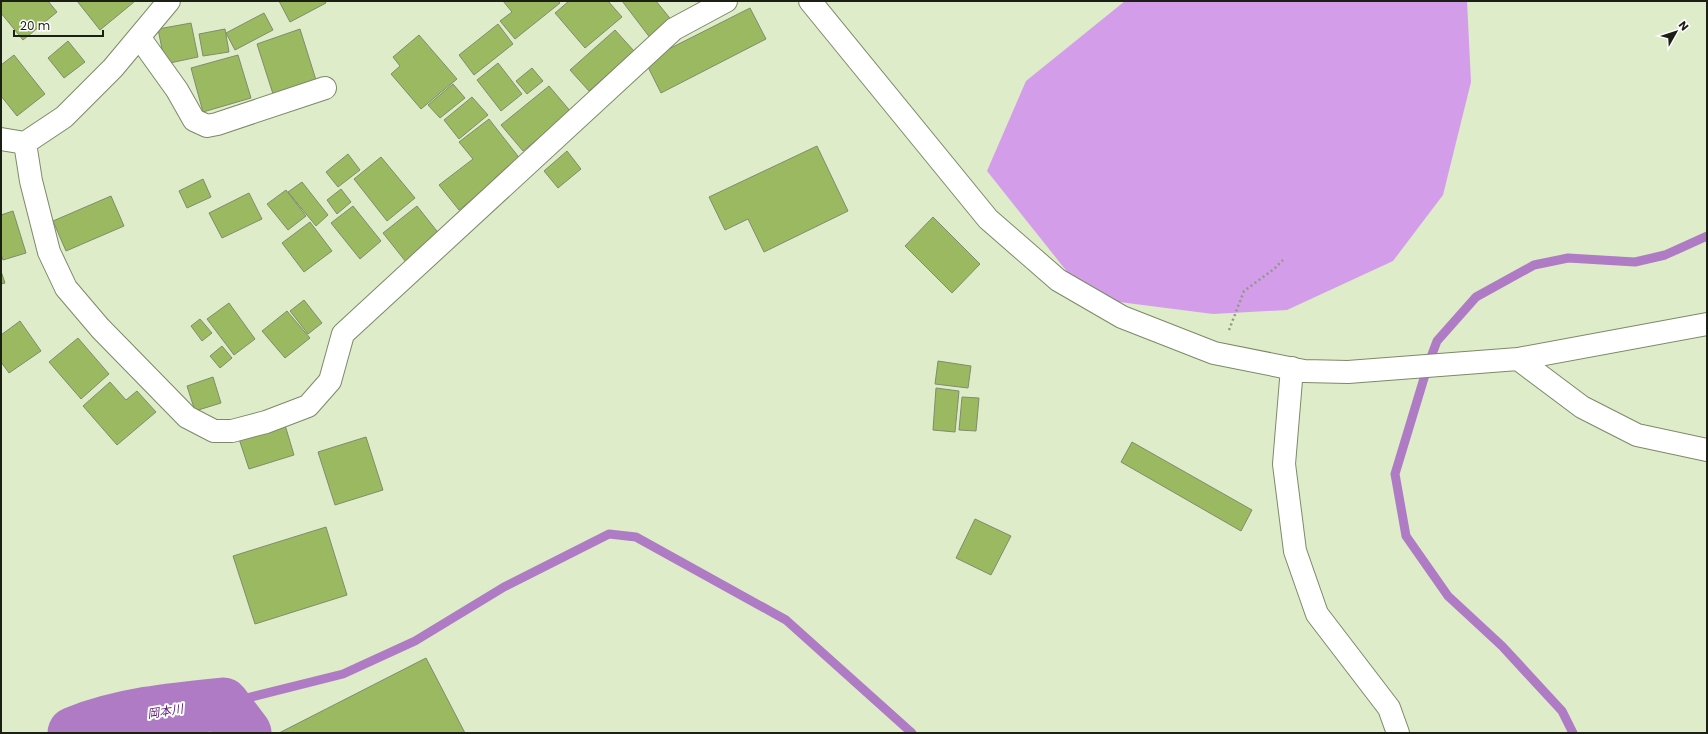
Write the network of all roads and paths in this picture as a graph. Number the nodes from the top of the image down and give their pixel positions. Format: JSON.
{"nodes":[{"id":1,"x":169,"y":1,"type":"edge"},
{"id":2,"x":726,"y":1,"type":"edge"},
{"id":3,"x":820,"y":3,"type":"edge"},
{"id":4,"x":139,"y":37,"type":"junction"},
{"id":5,"x":325,"y":88,"type":"dead end"},
{"id":6,"x":1,"y":139,"type":"edge"},
{"id":7,"x":25,"y":143,"type":"junction"},
{"id":8,"x":1283,"y":260,"type":"dead end"},
{"id":9,"x":1707,"y":324,"type":"edge"},
{"id":10,"x":1231,"y":356,"type":"junction"},
{"id":11,"x":1518,"y":359,"type":"junction"},
{"id":12,"x":1292,"y":368,"type":"junction"},
{"id":13,"x":1707,"y":450,"type":"edge"},
{"id":14,"x":1398,"y":733,"type":"edge"}],
"edges":[{"from":1,"to":4,"type":"street"},
{"from":2,"to":7,"type":"street"},
{"from":3,"to":10,"type":"street"},
{"from":4,"to":5,"type":"street"},
{"from":4,"to":7,"type":"street"},
{"from":6,"to":7,"type":"street"},
{"from":8,"to":10,"type":"path"},
{"from":9,"to":11,"type":"street"},
{"from":10,"to":12,"type":"street"},
{"from":11,"to":12,"type":"street"},
{"from":11,"to":13,"type":"street"},
{"from":12,"to":14,"type":"street"}]}
